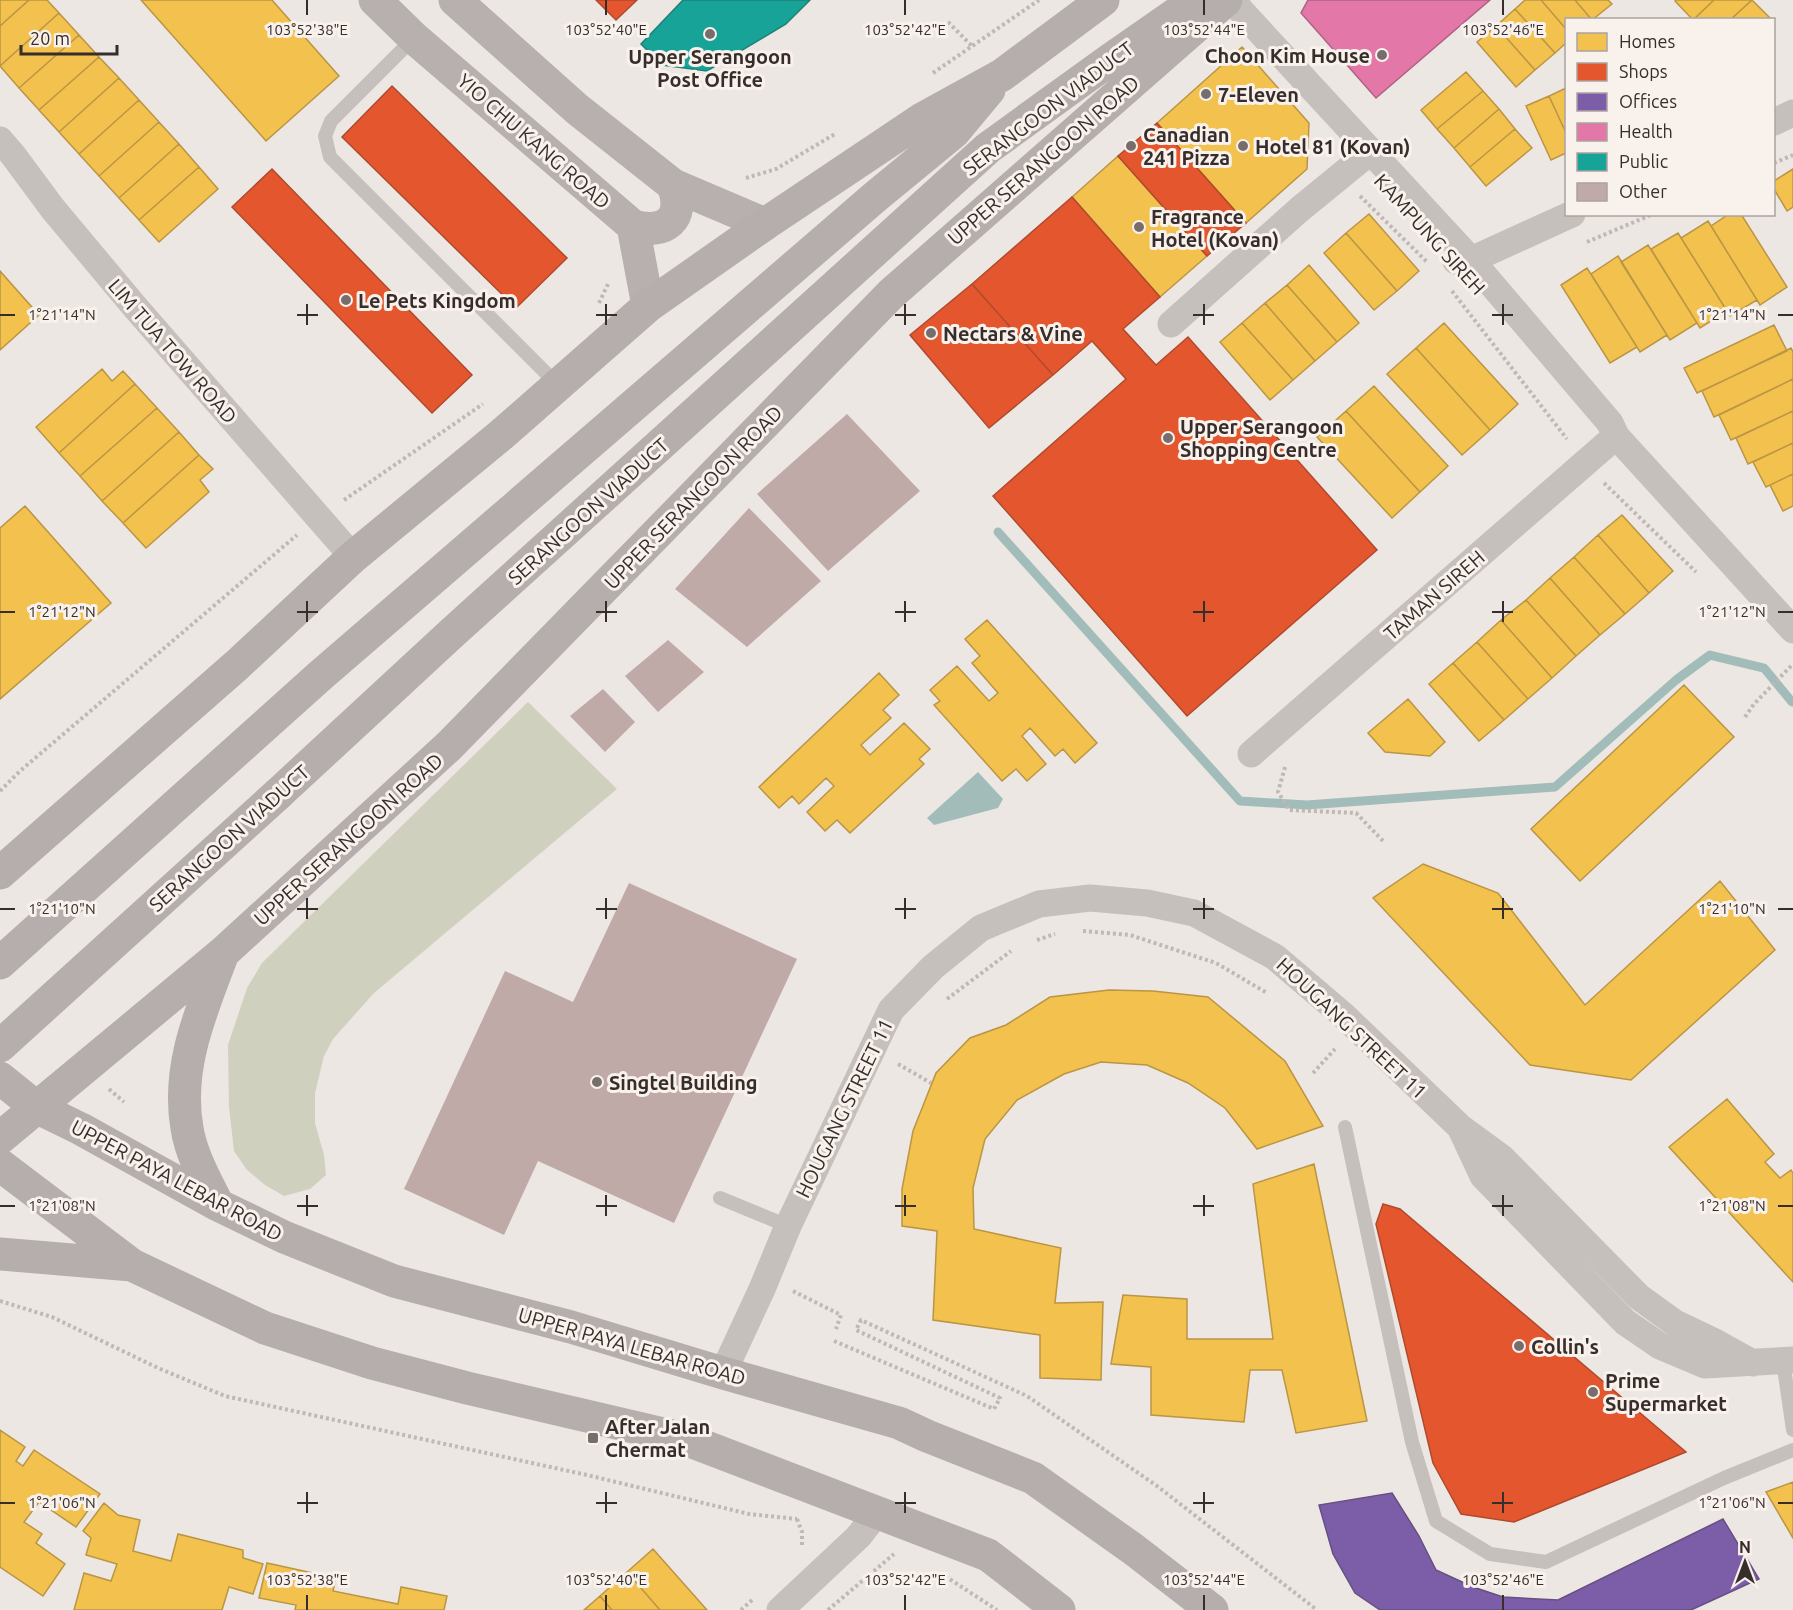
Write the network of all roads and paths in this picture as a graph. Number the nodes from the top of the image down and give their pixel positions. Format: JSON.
{"nodes":[{"id":1,"x":375,"y":0,"type":"edge"},
{"id":2,"x":455,"y":0,"type":"edge"},
{"id":3,"x":1039,"y":0,"type":"edge"},
{"id":4,"x":1103,"y":0,"type":"edge"},
{"id":5,"x":1218,"y":1,"type":"edge"},
{"id":6,"x":948,"y":22,"type":"dead end"},
{"id":7,"x":414,"y":38,"type":"junction"},
{"id":8,"x":973,"y":46,"type":"junction"},
{"id":9,"x":929,"y":75,"type":"dead end"},
{"id":10,"x":1002,"y":75,"type":"junction"},
{"id":11,"x":1793,"y":113,"type":"edge"},
{"id":12,"x":1775,"y":121,"type":"edge"},
{"id":13,"x":844,"y":129,"type":"dead end"},
{"id":14,"x":4,"y":154,"type":"edge"},
{"id":15,"x":1367,"y":155,"type":"junction"},
{"id":16,"x":1793,"y":155,"type":"edge"},
{"id":17,"x":1775,"y":162,"type":"edge"},
{"id":18,"x":1341,"y":176,"type":"junction"},
{"id":19,"x":742,"y":179,"type":"dead end"},
{"id":20,"x":673,"y":185,"type":"junction"},
{"id":21,"x":1567,"y":216,"type":"edge"},
{"id":22,"x":765,"y":224,"type":"junction"},
{"id":23,"x":633,"y":226,"type":"junction"},
{"id":24,"x":1450,"y":267,"type":"junction"},
{"id":25,"x":648,"y":306,"type":"junction"},
{"id":26,"x":1171,"y":324,"type":"dead end"},
{"id":27,"x":558,"y":385,"type":"junction"},
{"id":28,"x":491,"y":398,"type":"dead end"},
{"id":29,"x":1616,"y":436,"type":"junction"},
{"id":30,"x":1584,"y":465,"type":"junction"},
{"id":31,"x":318,"y":517,"type":"junction"},
{"id":32,"x":353,"y":557,"type":"junction"},
{"id":33,"x":1700,"y":576,"type":"dead end"},
{"id":34,"x":1793,"y":630,"type":"edge"},
{"id":35,"x":1793,"y":664,"type":"edge"},
{"id":36,"x":1745,"y":717,"type":"dead end"},
{"id":37,"x":1251,"y":753,"type":"dead end"},
{"id":38,"x":1285,"y":767,"type":"dead end"},
{"id":39,"x":0,"y":791,"type":"edge"},
{"id":40,"x":38,"y":838,"type":"junction"},
{"id":41,"x":1384,"y":842,"type":"dead end"},
{"id":42,"x":0,"y":852,"type":"edge"},
{"id":43,"x":0,"y":873,"type":"edge"},
{"id":44,"x":1082,"y":931,"type":"dead end"},
{"id":45,"x":1060,"y":933,"type":"dead end"},
{"id":46,"x":1028,"y":943,"type":"dead end"},
{"id":47,"x":1017,"y":946,"type":"dead end"},
{"id":48,"x":224,"y":952,"type":"junction"},
{"id":49,"x":0,"y":963,"type":"edge"},
{"id":50,"x":1273,"y":996,"type":"dead end"},
{"id":51,"x":941,"y":1004,"type":"dead end"},
{"id":52,"x":0,"y":1046,"type":"edge"},
{"id":53,"x":1332,"y":1051,"type":"dead end"},
{"id":54,"x":895,"y":1062,"type":"dead end"},
{"id":55,"x":1313,"y":1073,"type":"dead end"},
{"id":56,"x":0,"y":1078,"type":"edge"},
{"id":57,"x":931,"y":1083,"type":"dead end"},
{"id":58,"x":36,"y":1107,"type":"junction"},
{"id":59,"x":1345,"y":1127,"type":"dead end"},
{"id":60,"x":0,"y":1138,"type":"edge"},
{"id":61,"x":0,"y":1165,"type":"edge"},
{"id":62,"x":720,"y":1198,"type":"dead end"},
{"id":63,"x":218,"y":1205,"type":"junction"},
{"id":64,"x":788,"y":1226,"type":"junction"},
{"id":65,"x":0,"y":1254,"type":"edge"},
{"id":66,"x":132,"y":1265,"type":"junction"},
{"id":67,"x":789,"y":1300,"type":"dead end"},
{"id":68,"x":0,"y":1301,"type":"edge"},
{"id":69,"x":836,"y":1329,"type":"dead end"},
{"id":70,"x":834,"y":1341,"type":"dead end"},
{"id":71,"x":1788,"y":1360,"type":"edge"},
{"id":72,"x":723,"y":1373,"type":"junction"},
{"id":73,"x":1793,"y":1430,"type":"edge"},
{"id":74,"x":1793,"y":1450,"type":"edge"},
{"id":75,"x":807,"y":1522,"type":"dead end"},
{"id":76,"x":868,"y":1525,"type":"junction"},
{"id":77,"x":940,"y":1572,"type":"dead end"},
{"id":78,"x":780,"y":1610,"type":"edge"},
{"id":79,"x":828,"y":1610,"type":"edge"},
{"id":80,"x":997,"y":1610,"type":"edge"},
{"id":81,"x":1059,"y":1610,"type":"edge"},
{"id":82,"x":1212,"y":1610,"type":"edge"},
{"id":83,"x":1317,"y":1610,"type":"edge"}],
"edges":[{"from":1,"to":7,"type":"main road","name":"YIO CHU KANG ROAD"},
{"from":2,"to":20,"type":"main road"},
{"from":3,"to":8,"type":"path"},
{"from":4,"to":10,"type":"main road"},
{"from":5,"to":15,"type":"street","name":"KAMPUNG SIREH"},
{"from":5,"to":48,"type":"main road","name":"UPPER SERANGOON ROAD"},
{"from":5,"to":52,"type":"main road","name":"SERANGOON VIADUCT","bridge":true},
{"from":6,"to":8,"type":"path"},
{"from":7,"to":23,"type":"main road","name":"YIO CHU KANG ROAD"},
{"from":7,"to":27,"type":"lane"},
{"from":8,"to":9,"type":"path"},
{"from":8,"to":10,"type":"path"},
{"from":10,"to":22,"type":"main road"},
{"from":10,"to":49,"type":"main road","name":"SERANGOON VIADUCT"},
{"from":11,"to":12,"type":"street"},
{"from":13,"to":19,"type":"path"},
{"from":14,"to":31,"type":"street","name":"LIM TUA TOW ROAD"},
{"from":15,"to":18,"type":"street"},
{"from":15,"to":24,"type":"street","name":"KAMPUNG SIREH"},
{"from":16,"to":17,"type":"path"},
{"from":18,"to":24,"type":"path"},
{"from":18,"to":26,"type":"street"},
{"from":20,"to":22,"type":"main road"},
{"from":20,"to":23,"type":"main road"},
{"from":21,"to":24,"type":"street"},
{"from":22,"to":25,"type":"main road"},
{"from":23,"to":25,"type":"main road"},
{"from":24,"to":29,"type":"street","name":"KAMPUNG SIREH"},
{"from":24,"to":30,"type":"path"},
{"from":25,"to":27,"type":"main road"},
{"from":27,"to":32,"type":"main road"},
{"from":28,"to":31,"type":"path"},
{"from":29,"to":30,"type":"street","name":"TAMAN SIREH"},
{"from":29,"to":34,"type":"street","name":"KAMPUNG SIREH"},
{"from":30,"to":33,"type":"path"},
{"from":30,"to":37,"type":"street","name":"TAMAN SIREH"},
{"from":31,"to":32,"type":"street","name":"LIM TUA TOW ROAD"},
{"from":31,"to":39,"type":"path"},
{"from":32,"to":40,"type":"main road"},
{"from":35,"to":36,"type":"path"},
{"from":38,"to":41,"type":"path"},
{"from":40,"to":42,"type":"main road"},
{"from":40,"to":43,"type":"main road"},
{"from":44,"to":50,"type":"path"},
{"from":45,"to":46,"type":"path"},
{"from":47,"to":51,"type":"path"},
{"from":48,"to":58,"type":"main road","name":"UPPER SERANGOON ROAD"},
{"from":48,"to":63,"type":"main road"},
{"from":53,"to":55,"type":"path"},
{"from":54,"to":57,"type":"path"},
{"from":56,"to":58,"type":"main road","name":"UPPER PAYA LEBAR ROAD"},
{"from":58,"to":60,"type":"main road","name":"UPPER SERANGOON ROAD"},
{"from":58,"to":63,"type":"main road","name":"UPPER PAYA LEBAR ROAD"},
{"from":59,"to":74,"type":"lane"},
{"from":61,"to":66,"type":"main road"},
{"from":62,"to":64,"type":"lane"},
{"from":63,"to":72,"type":"main road","name":"UPPER PAYA LEBAR ROAD"},
{"from":64,"to":71,"type":"street","name":"HOUGANG STREET 11"},
{"from":64,"to":72,"type":"street","name":"HOUGANG STREET 11"},
{"from":65,"to":66,"type":"main road"},
{"from":66,"to":76,"type":"main road"},
{"from":67,"to":69,"type":"path"},
{"from":68,"to":75,"type":"path"},
{"from":70,"to":83,"type":"path"},
{"from":71,"to":73,"type":"lane"},
{"from":72,"to":82,"type":"main road","name":"UPPER PAYA LEBAR ROAD"},
{"from":76,"to":78,"type":"street"},
{"from":76,"to":79,"type":"path"},
{"from":76,"to":81,"type":"main road"},
{"from":77,"to":80,"type":"path"}]}
